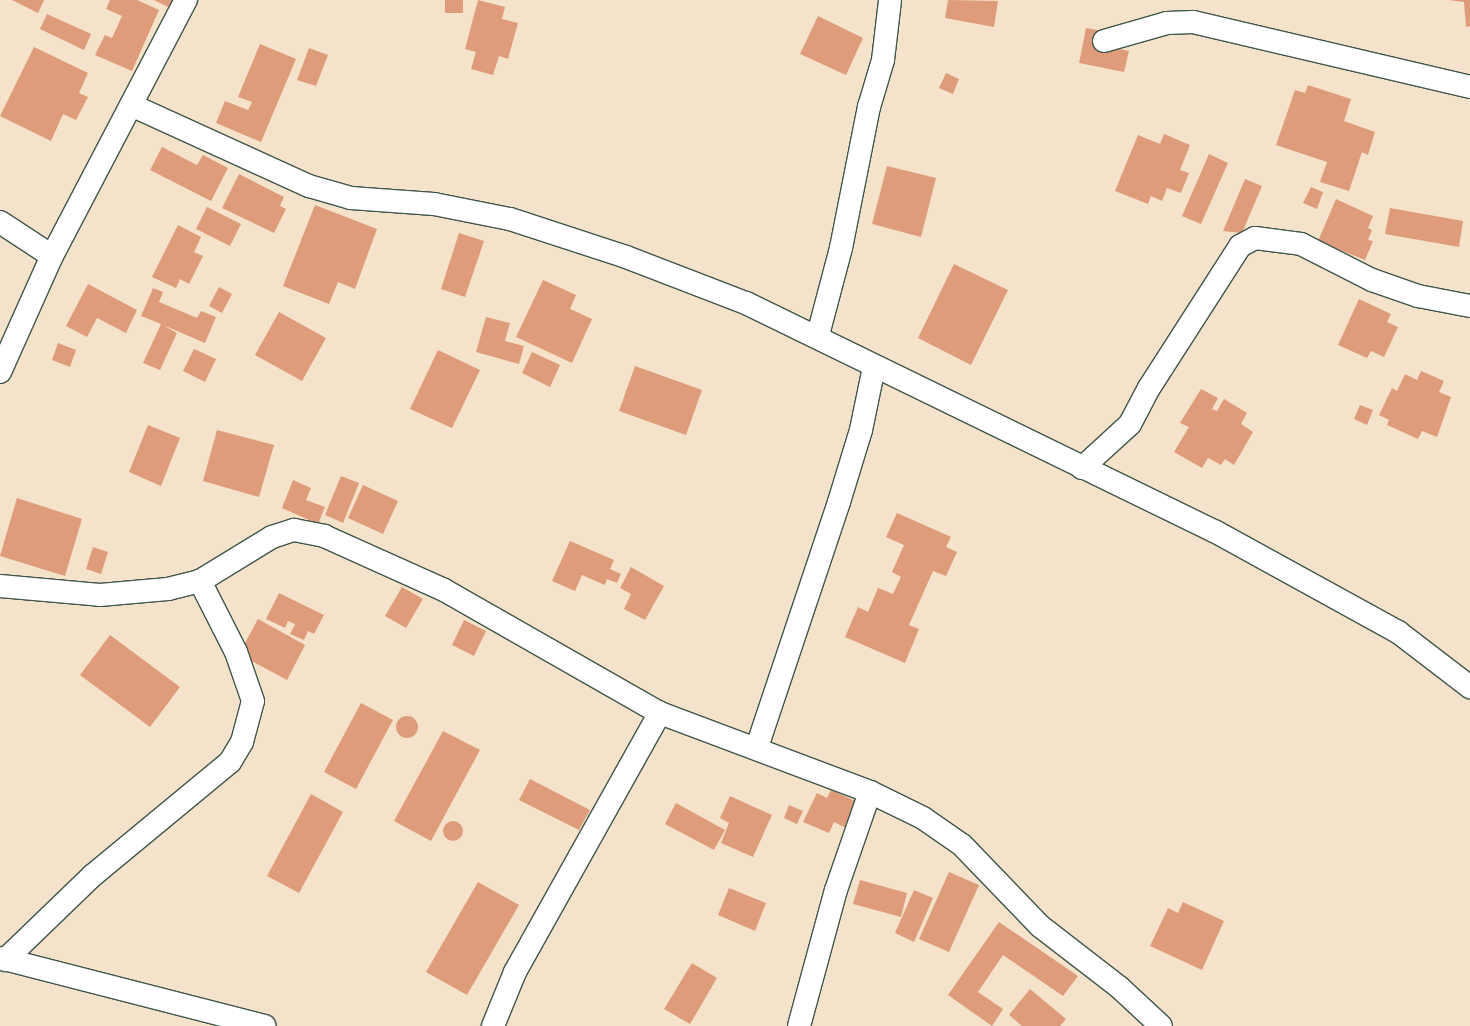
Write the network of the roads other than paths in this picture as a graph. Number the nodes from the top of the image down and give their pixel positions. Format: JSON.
{"nodes":[{"id":1,"x":186,"y":0,"type":"edge"},
{"id":2,"x":890,"y":0,"type":"edge"},
{"id":3,"x":1104,"y":41,"type":"dead end"},
{"id":4,"x":1470,"y":87,"type":"edge"},
{"id":5,"x":131,"y":105,"type":"junction"},
{"id":6,"x":0,"y":222,"type":"edge"},
{"id":7,"x":52,"y":256,"type":"junction"},
{"id":8,"x":1470,"y":306,"type":"edge"},
{"id":9,"x":818,"y":335,"type":"junction"},
{"id":10,"x":874,"y":367,"type":"junction"},
{"id":11,"x":0,"y":372,"type":"edge"},
{"id":12,"x":1082,"y":468,"type":"junction"},
{"id":13,"x":200,"y":580,"type":"junction"},
{"id":14,"x":0,"y":586,"type":"edge"},
{"id":15,"x":1470,"y":687,"type":"edge"},
{"id":16,"x":660,"y":713,"type":"junction"},
{"id":17,"x":757,"y":747,"type":"junction"},
{"id":18,"x":870,"y":792,"type":"junction"},
{"id":19,"x":3,"y":959,"type":"edge"},
{"id":20,"x":264,"y":1026,"type":"edge"},
{"id":21,"x":493,"y":1026,"type":"edge"},
{"id":22,"x":799,"y":1026,"type":"edge"},
{"id":23,"x":1161,"y":1026,"type":"edge"}],
"edges":[{"from":1,"to":5,"type":"street"},
{"from":2,"to":9,"type":"street"},
{"from":3,"to":4,"type":"street"},
{"from":5,"to":7,"type":"street"},
{"from":5,"to":9,"type":"street"},
{"from":6,"to":7,"type":"street"},
{"from":7,"to":11,"type":"street"},
{"from":8,"to":12,"type":"street"},
{"from":9,"to":10,"type":"street"},
{"from":10,"to":12,"type":"street"},
{"from":10,"to":17,"type":"street"},
{"from":12,"to":15,"type":"street"},
{"from":13,"to":14,"type":"street"},
{"from":13,"to":16,"type":"street"},
{"from":13,"to":19,"type":"street"},
{"from":16,"to":17,"type":"street"},
{"from":16,"to":21,"type":"street"},
{"from":17,"to":18,"type":"street"},
{"from":18,"to":22,"type":"street"},
{"from":18,"to":23,"type":"street"},
{"from":19,"to":20,"type":"street"}]}
